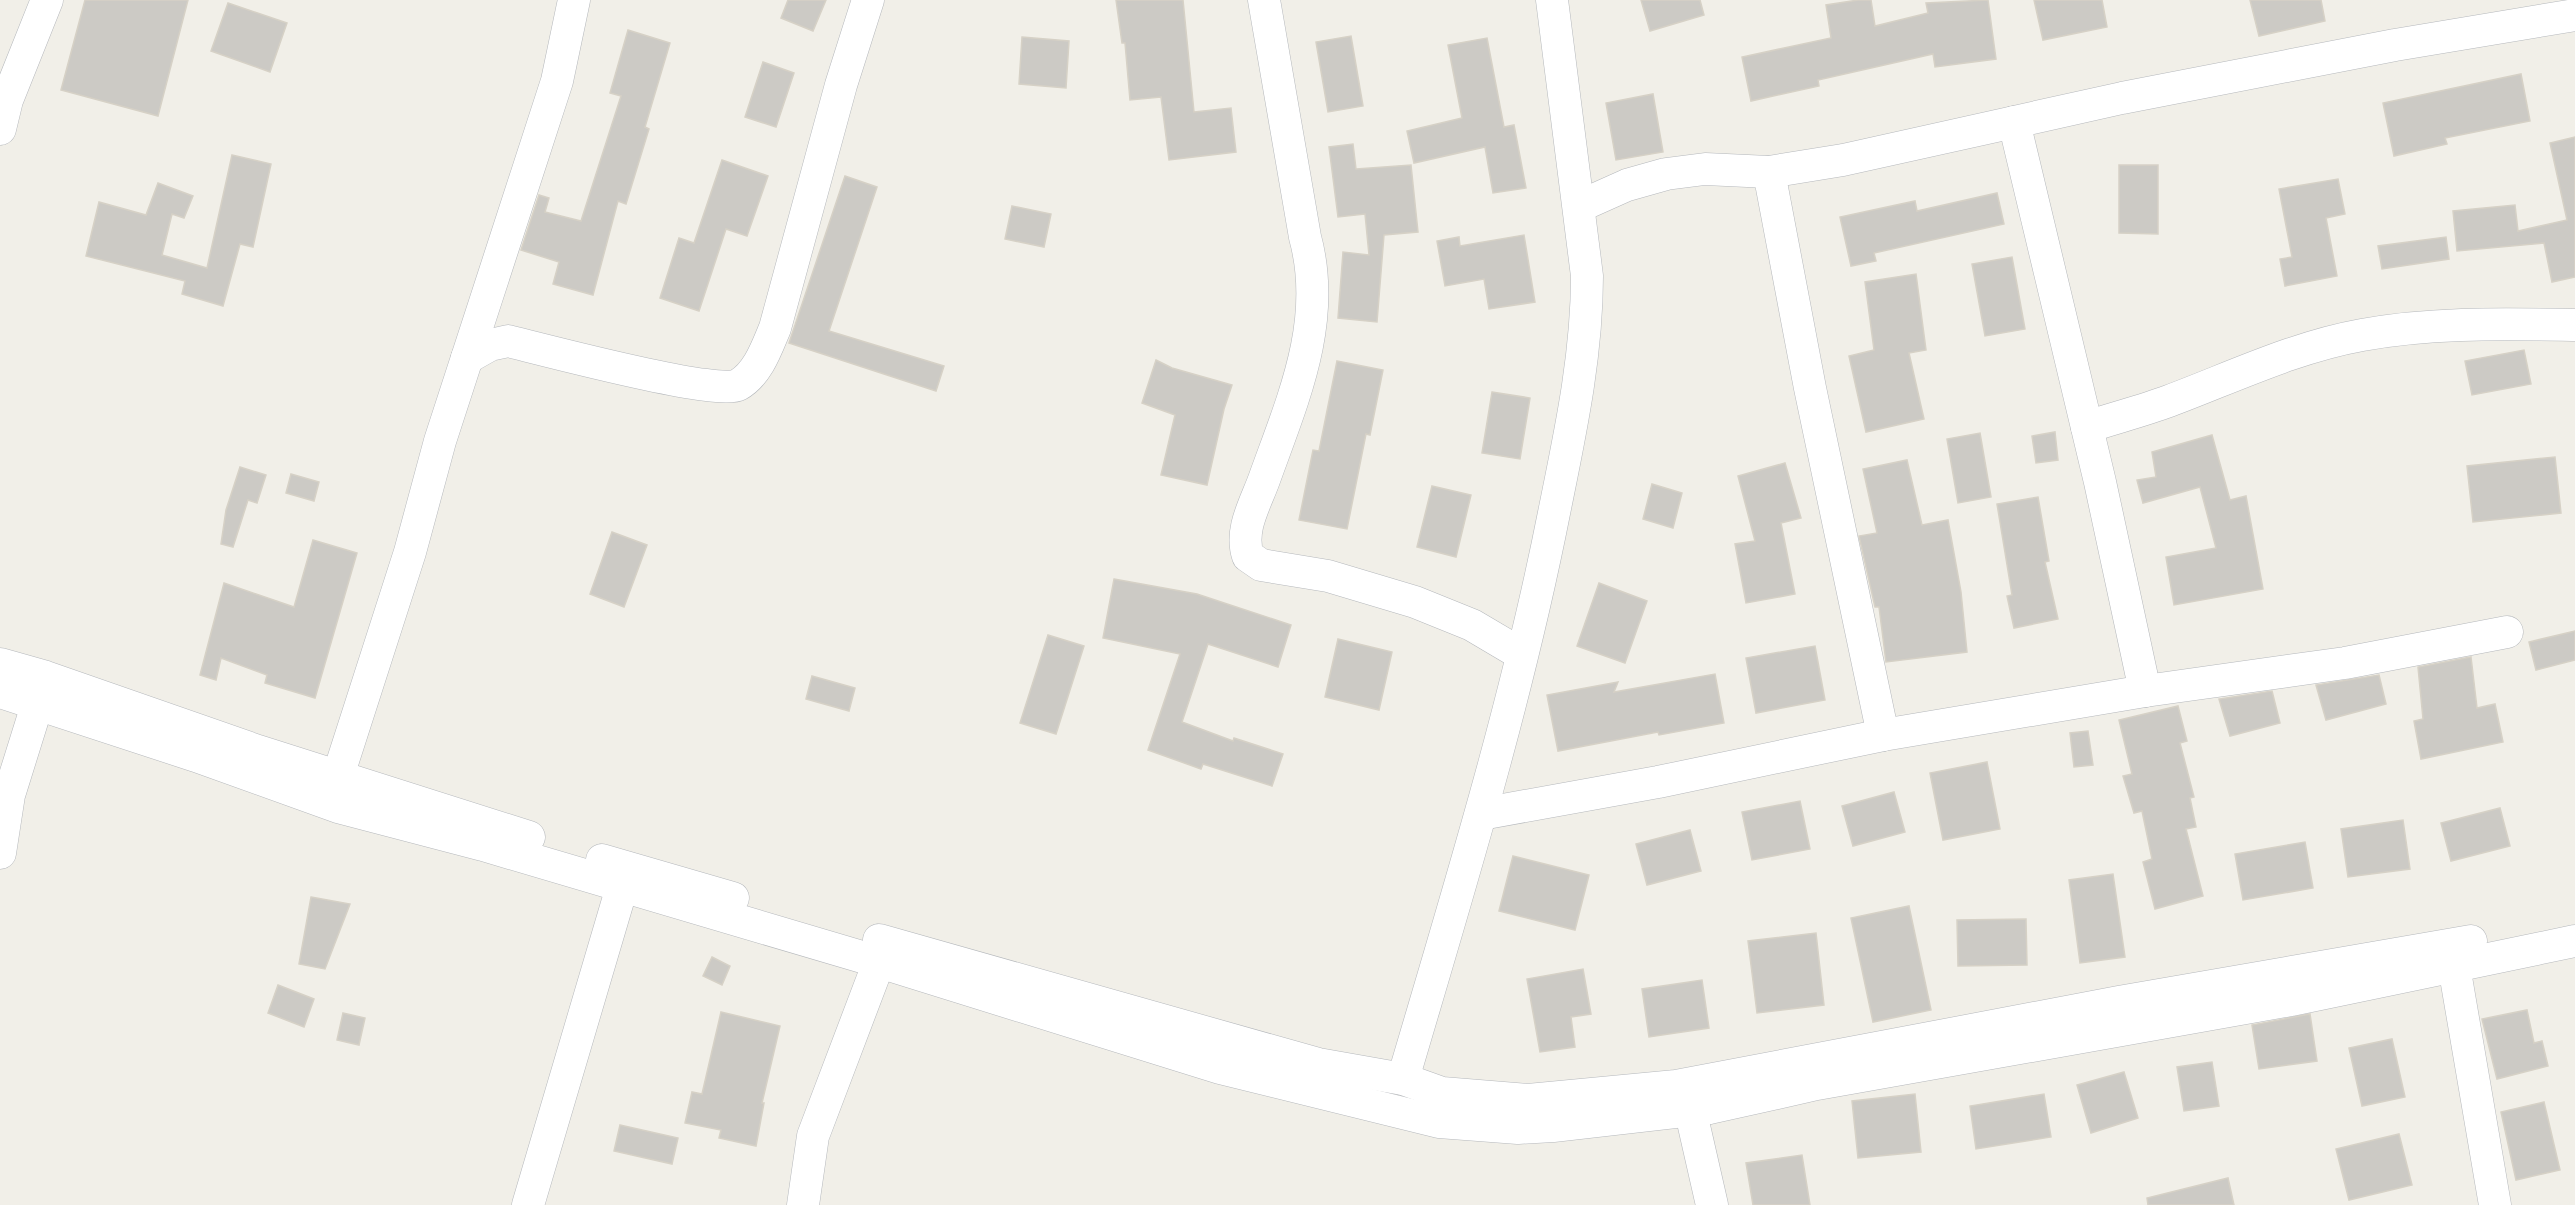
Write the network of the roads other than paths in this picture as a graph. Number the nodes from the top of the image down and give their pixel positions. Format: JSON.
{"nodes":[{"id":1,"x":46,"y":0,"type":"edge"},
{"id":2,"x":574,"y":0,"type":"edge"},
{"id":3,"x":868,"y":0,"type":"edge"},
{"id":4,"x":1264,"y":0,"type":"edge"},
{"id":5,"x":1552,"y":0,"type":"edge"},
{"id":6,"x":2575,"y":15,"type":"edge"},
{"id":7,"x":2014,"y":122,"type":"junction"},
{"id":8,"x":0,"y":129,"type":"edge"},
{"id":9,"x":1769,"y":171,"type":"junction"},
{"id":10,"x":1580,"y":206,"type":"junction"},
{"id":11,"x":2575,"y":325,"type":"edge"},
{"id":12,"x":468,"y":358,"type":"junction"},
{"id":13,"x":2087,"y":427,"type":"junction"},
{"id":14,"x":2507,"y":632,"type":"dead end"},
{"id":15,"x":1521,"y":654,"type":"junction"},
{"id":16,"x":0,"y":664,"type":"edge"},
{"id":17,"x":2145,"y":690,"type":"junction"},
{"id":18,"x":41,"y":691,"type":"junction"},
{"id":19,"x":0,"y":692,"type":"edge"},
{"id":20,"x":1883,"y":735,"type":"junction"},
{"id":21,"x":338,"y":776,"type":"junction"},
{"id":22,"x":1481,"y":814,"type":"junction"},
{"id":23,"x":0,"y":853,"type":"edge"},
{"id":24,"x":622,"y":888,"type":"junction"},
{"id":25,"x":2575,"y":921,"type":"edge"},
{"id":26,"x":2575,"y":941,"type":"edge"},
{"id":27,"x":879,"y":962,"type":"junction"},
{"id":28,"x":2454,"y":966,"type":"junction"},
{"id":29,"x":1403,"y":1079,"type":"junction"},
{"id":30,"x":1688,"y":1097,"type":"junction"},
{"id":31,"x":528,"y":1205,"type":"edge"},
{"id":32,"x":803,"y":1205,"type":"edge"},
{"id":33,"x":1712,"y":1205,"type":"edge"},
{"id":34,"x":2495,"y":1205,"type":"edge"}],
"edges":[{"from":1,"to":8,"type":"street"},
{"from":2,"to":12,"type":"street"},
{"from":3,"to":12,"type":"street"},
{"from":4,"to":15,"type":"street"},
{"from":5,"to":10,"type":"street"},
{"from":6,"to":7,"type":"street"},
{"from":7,"to":9,"type":"street"},
{"from":7,"to":13,"type":"street"},
{"from":9,"to":10,"type":"street"},
{"from":9,"to":20,"type":"street"},
{"from":10,"to":15,"type":"street"},
{"from":11,"to":13,"type":"street"},
{"from":12,"to":21,"type":"street"},
{"from":13,"to":17,"type":"street"},
{"from":14,"to":17,"type":"street"},
{"from":15,"to":22,"type":"street"},
{"from":16,"to":18,"type":"street"},
{"from":17,"to":20,"type":"street"},
{"from":18,"to":19,"type":"street"},
{"from":18,"to":21,"type":"street"},
{"from":18,"to":23,"type":"street"},
{"from":18,"to":24,"type":"street"},
{"from":20,"to":22,"type":"street"},
{"from":21,"to":29,"type":"street"},
{"from":22,"to":29,"type":"street"},
{"from":24,"to":27,"type":"street"},
{"from":24,"to":31,"type":"street"},
{"from":25,"to":30,"type":"street"},
{"from":26,"to":28,"type":"street"},
{"from":27,"to":30,"type":"street"},
{"from":27,"to":32,"type":"street"},
{"from":28,"to":30,"type":"street"},
{"from":28,"to":34,"type":"street"},
{"from":29,"to":30,"type":"street"},
{"from":30,"to":33,"type":"street"}]}
